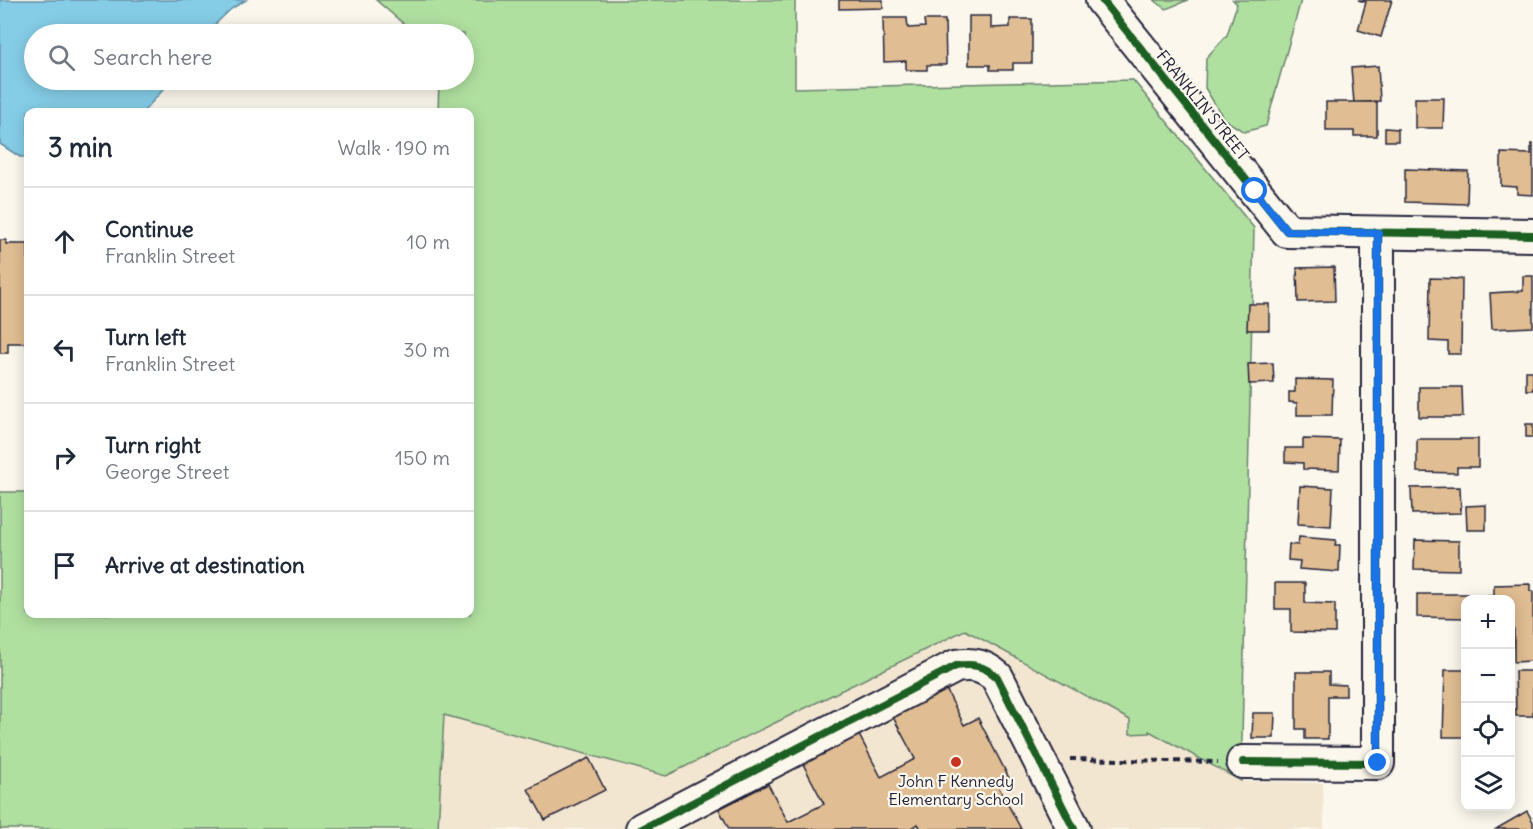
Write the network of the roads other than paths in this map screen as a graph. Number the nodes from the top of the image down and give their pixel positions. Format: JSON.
{"nodes":[{"id":1,"x":1102,"y":0,"type":"edge"},
{"id":2,"x":1378,"y":233,"type":"junction"},
{"id":3,"x":1533,"y":235,"type":"edge"},
{"id":4,"x":1243,"y":762,"type":"road end"},
{"id":5,"x":642,"y":829,"type":"edge"},
{"id":6,"x":1074,"y":829,"type":"edge"}],
"edges":[{"from":1,"to":2,"type":"street","name":"FRANKLIN STREET"},
{"from":2,"to":3,"type":"street","name":"FRANKLIN STREET"},
{"from":2,"to":4,"type":"street"},
{"from":5,"to":6,"type":"street"}]}
